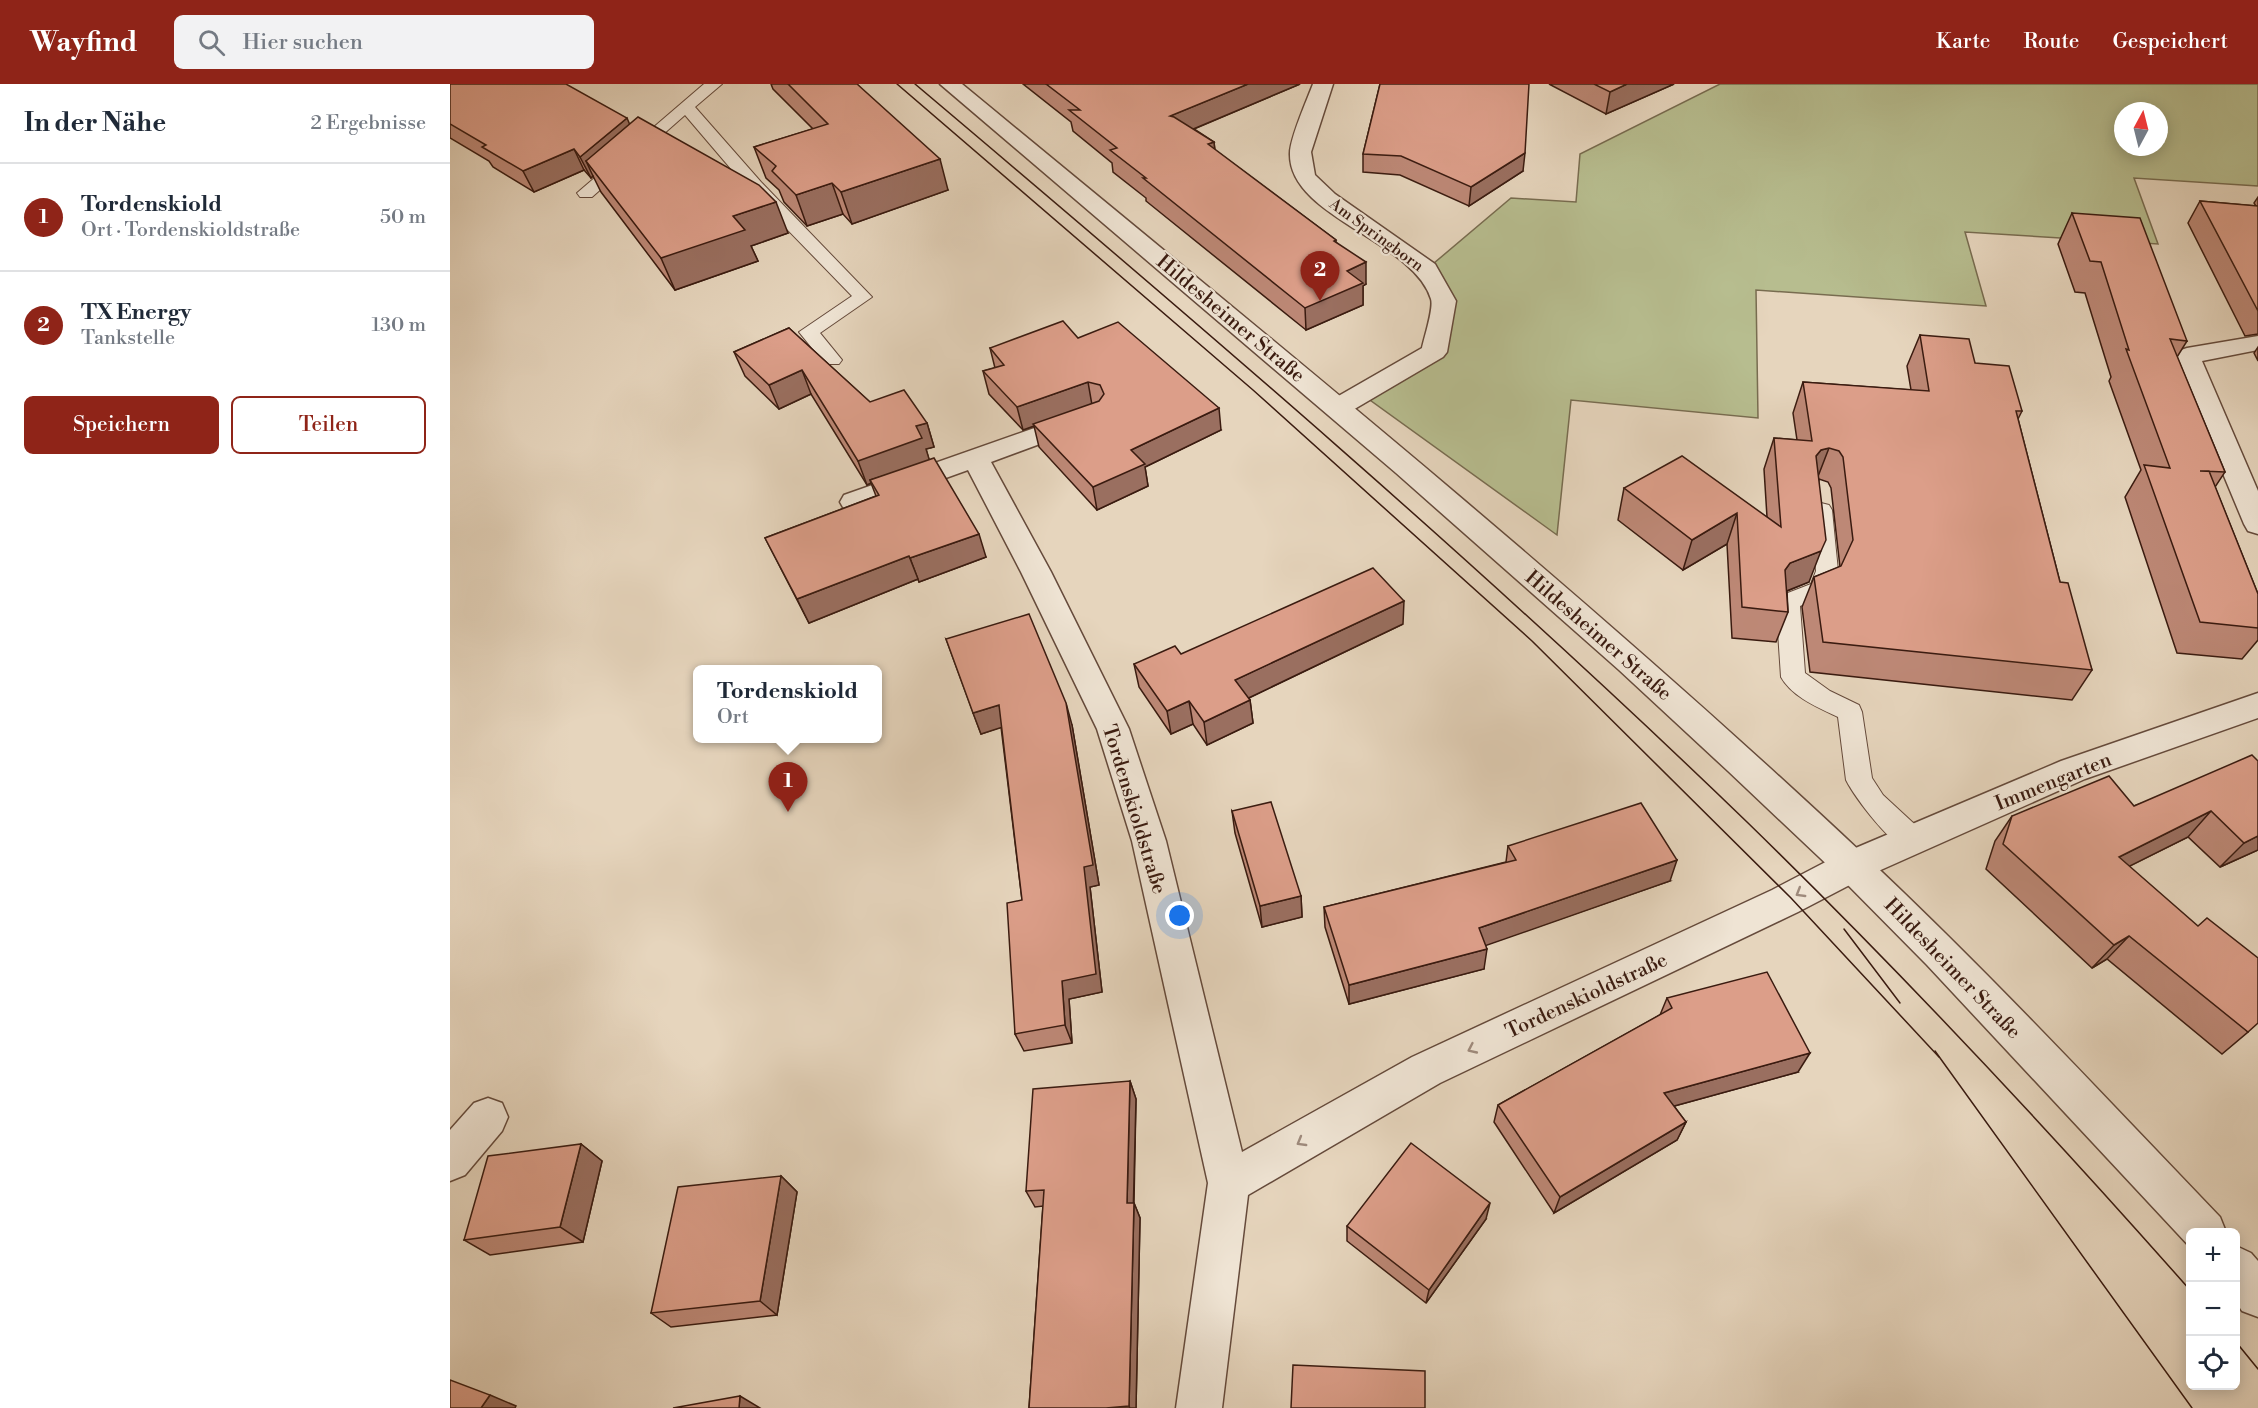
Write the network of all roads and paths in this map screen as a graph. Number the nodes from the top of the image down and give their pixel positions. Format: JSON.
{"nodes":[{"id":1,"x":714,"y":84,"type":"edge"},
{"id":2,"x":950,"y":84,"type":"edge"},
{"id":3,"x":1323,"y":84,"type":"edge"},
{"id":4,"x":686,"y":106,"type":"junction"},
{"id":5,"x":586,"y":193,"type":"edge"},
{"id":6,"x":2258,"y":343,"type":"edge"},
{"id":7,"x":832,"y":360,"type":"dead end"},
{"id":8,"x":1337,"y":408,"type":"junction"},
{"id":9,"x":1093,"y":415,"type":"edge"},
{"id":10,"x":976,"y":459,"type":"junction"},
{"id":11,"x":1818,"y":488,"type":"edge"},
{"id":12,"x":854,"y":502,"type":"edge"},
{"id":13,"x":2258,"y":524,"type":"edge"},
{"id":14,"x":2258,"y":705,"type":"edge"},
{"id":15,"x":1913,"y":840,"type":"junction"},
{"id":16,"x":1852,"y":866,"type":"junction"},
{"id":17,"x":488,"y":1117,"type":"dead end"},
{"id":18,"x":450,"y":1161,"type":"edge"},
{"id":19,"x":1229,"y":1183,"type":"junction"},
{"id":20,"x":2200,"y":1228,"type":"edge"},
{"id":21,"x":2240,"y":1274,"type":"edge"},
{"id":22,"x":2258,"y":1295,"type":"edge"},
{"id":23,"x":1199,"y":1408,"type":"edge"}],
"edges":[{"from":1,"to":4,"type":"lane"},
{"from":2,"to":8,"type":"street","name":"Hildesheimer Straße"},
{"from":3,"to":8,"type":"street","name":"Am Springborn"},
{"from":4,"to":5,"type":"lane"},
{"from":4,"to":7,"type":"lane"},
{"from":6,"to":13,"type":"street"},
{"from":8,"to":16,"type":"street","name":"Hildesheimer Straße"},
{"from":9,"to":10,"type":"street"},
{"from":10,"to":12,"type":"street"},
{"from":10,"to":19,"type":"street","name":"Tordenskioldstraße"},
{"from":11,"to":15,"type":"lane"},
{"from":14,"to":15,"type":"street","name":"Immengarten"},
{"from":15,"to":16,"type":"street","name":"Immengarten"},
{"from":16,"to":19,"type":"street","name":"Tordenskioldstraße","one_way":true},
{"from":16,"to":20,"type":"street","name":"Hildesheimer Straße"},
{"from":17,"to":18,"type":"street"},
{"from":19,"to":23,"type":"street","name":"Tordenskioldstraße"},
{"from":21,"to":22,"type":"street"}]}
